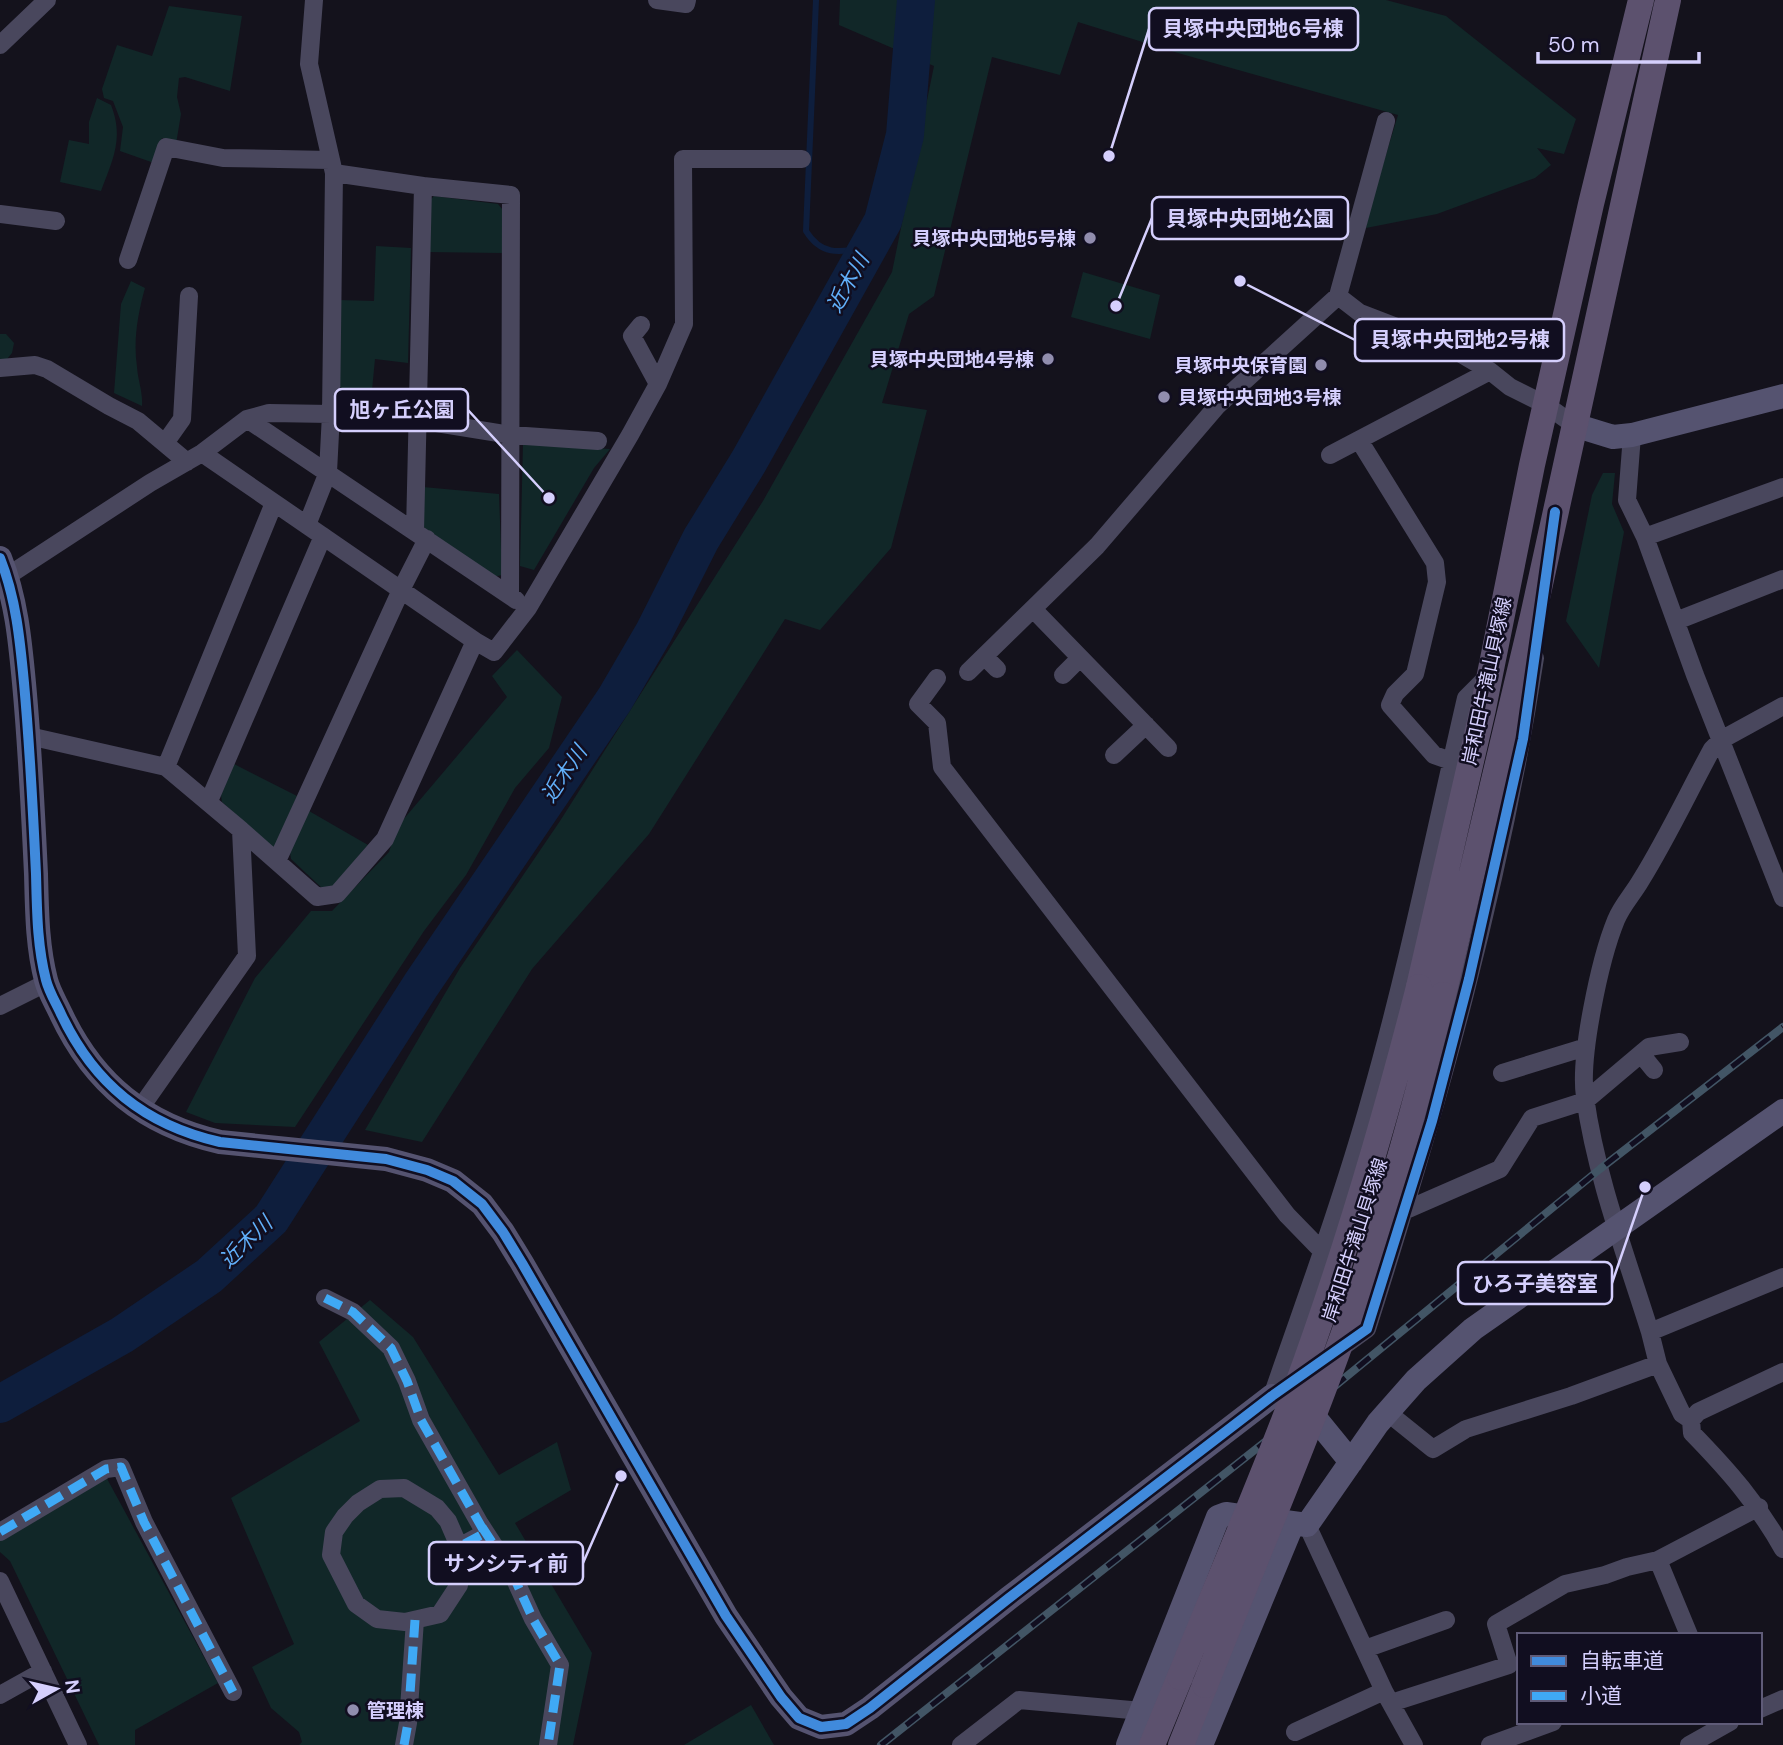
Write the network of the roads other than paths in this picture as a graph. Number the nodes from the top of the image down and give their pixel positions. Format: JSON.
{"nodes":[{"id":1,"x":47,"y":0,"type":"edge"},
{"id":2,"x":314,"y":0,"type":"edge"},
{"id":3,"x":657,"y":0,"type":"edge"},
{"id":4,"x":687,"y":0,"type":"edge"},
{"id":5,"x":1641,"y":0,"type":"edge"},
{"id":6,"x":1668,"y":0,"type":"edge"},
{"id":7,"x":0,"y":46,"type":"edge"},
{"id":8,"x":1386,"y":121,"type":"dead end"},
{"id":9,"x":802,"y":159,"type":"dead end"},
{"id":10,"x":332,"y":167,"type":"junction"},
{"id":11,"x":423,"y":186,"type":"junction"},
{"id":12,"x":0,"y":214,"type":"edge"},
{"id":13,"x":56,"y":221,"type":"dead end"},
{"id":14,"x":128,"y":260,"type":"dead end"},
{"id":15,"x":189,"y":296,"type":"dead end"},
{"id":16,"x":1338,"y":296,"type":"junction"},
{"id":17,"x":641,"y":325,"type":"dead end"},
{"id":18,"x":0,"y":369,"type":"edge"},
{"id":19,"x":1490,"y":371,"type":"junction"},
{"id":20,"x":658,"y":384,"type":"junction"},
{"id":21,"x":1783,"y":396,"type":"edge"},
{"id":22,"x":1546,"y":405,"type":"junction"},
{"id":23,"x":331,"y":414,"type":"junction"},
{"id":24,"x":247,"y":419,"type":"junction"},
{"id":25,"x":418,"y":420,"type":"junction"},
{"id":26,"x":1574,"y":425,"type":"junction"},
{"id":27,"x":511,"y":435,"type":"junction"},
{"id":28,"x":1632,"y":435,"type":"junction"},
{"id":29,"x":1359,"y":440,"type":"junction"},
{"id":30,"x":598,"y":441,"type":"dead end"},
{"id":31,"x":165,"y":443,"type":"junction"},
{"id":32,"x":1330,"y":455,"type":"dead end"},
{"id":33,"x":195,"y":457,"type":"junction"},
{"id":34,"x":328,"y":472,"type":"junction"},
{"id":35,"x":1783,"y":487,"type":"edge"},
{"id":36,"x":274,"y":503,"type":"junction"},
{"id":37,"x":1555,"y":512,"type":"junction"},
{"id":38,"x":307,"y":525,"type":"junction"},
{"id":39,"x":421,"y":535,"type":"junction"},
{"id":40,"x":323,"y":536,"type":"junction"},
{"id":41,"x":1645,"y":537,"type":"junction"},
{"id":42,"x":2,"y":572,"type":"edge"},
{"id":43,"x":1783,"y":579,"type":"edge"},
{"id":44,"x":401,"y":590,"type":"junction"},
{"id":45,"x":510,"y":595,"type":"junction"},
{"id":46,"x":528,"y":608,"type":"junction"},
{"id":47,"x":1033,"y":609,"type":"junction"},
{"id":48,"x":1676,"y":621,"type":"junction"},
{"id":49,"x":475,"y":640,"type":"junction"},
{"id":50,"x":1080,"y":658,"type":"junction"},
{"id":51,"x":968,"y":672,"type":"dead end"},
{"id":52,"x":1490,"y":674,"type":"junction"},
{"id":53,"x":1063,"y":675,"type":"dead end"},
{"id":54,"x":937,"y":678,"type":"dead end"},
{"id":55,"x":1783,"y":706,"type":"edge"},
{"id":56,"x":1146,"y":725,"type":"junction"},
{"id":57,"x":29,"y":736,"type":"junction"},
{"id":58,"x":1721,"y":740,"type":"junction"},
{"id":59,"x":1168,"y":748,"type":"dead end"},
{"id":60,"x":1114,"y":755,"type":"dead end"},
{"id":61,"x":1451,"y":761,"type":"junction"},
{"id":62,"x":166,"y":767,"type":"junction"},
{"id":63,"x":209,"y":801,"type":"junction"},
{"id":64,"x":241,"y":830,"type":"junction"},
{"id":65,"x":1783,"y":847,"type":"edge"},
{"id":66,"x":1768,"y":859,"type":"junction"},
{"id":67,"x":277,"y":861,"type":"junction"},
{"id":68,"x":1783,"y":898,"type":"edge"},
{"id":69,"x":46,"y":983,"type":"junction"},
{"id":70,"x":1431,"y":991,"type":"junction"},
{"id":71,"x":0,"y":1006,"type":"edge"},
{"id":72,"x":1680,"y":1042,"type":"dead end"},
{"id":73,"x":1586,"y":1047,"type":"junction"},
{"id":74,"x":1641,"y":1054,"type":"junction"},
{"id":75,"x":1654,"y":1070,"type":"dead end"},
{"id":76,"x":1502,"y":1073,"type":"dead end"},
{"id":77,"x":1586,"y":1101,"type":"junction"},
{"id":78,"x":139,"y":1110,"type":"junction"},
{"id":79,"x":1783,"y":1111,"type":"edge"},
{"id":80,"x":1406,"y":1210,"type":"junction"},
{"id":81,"x":1618,"y":1226,"type":"junction"},
{"id":82,"x":1320,"y":1259,"type":"junction"},
{"id":83,"x":1783,"y":1277,"type":"edge"},
{"id":84,"x":1381,"y":1285,"type":"junction"},
{"id":85,"x":325,"y":1298,"type":"dead end"},
{"id":86,"x":1650,"y":1332,"type":"junction"},
{"id":87,"x":1658,"y":1364,"type":"junction"},
{"id":88,"x":1783,"y":1372,"type":"edge"},
{"id":89,"x":1280,"y":1391,"type":"junction"},
{"id":90,"x":1387,"y":1412,"type":"junction"},
{"id":91,"x":1691,"y":1420,"type":"junction"},
{"id":92,"x":1351,"y":1462,"type":"junction"},
{"id":93,"x":1759,"y":1507,"type":"junction"},
{"id":94,"x":480,"y":1524,"type":"junction"},
{"id":95,"x":1300,"y":1524,"type":"junction"},
{"id":96,"x":0,"y":1532,"type":"edge"},
{"id":97,"x":459,"y":1547,"type":"junction"},
{"id":98,"x":1783,"y":1549,"type":"edge"},
{"id":99,"x":1658,"y":1560,"type":"junction"},
{"id":100,"x":0,"y":1581,"type":"edge"},
{"id":101,"x":415,"y":1619,"type":"junction"},
{"id":102,"x":1446,"y":1620,"type":"dead end"},
{"id":103,"x":1688,"y":1633,"type":"edge"},
{"id":104,"x":1365,"y":1649,"type":"junction"},
{"id":105,"x":43,"y":1671,"type":"junction"},
{"id":106,"x":233,"y":1692,"type":"dead end"},
{"id":107,"x":0,"y":1695,"type":"edge"},
{"id":108,"x":1388,"y":1697,"type":"junction"},
{"id":109,"x":1781,"y":1704,"type":"edge"},
{"id":110,"x":1762,"y":1709,"type":"edge"},
{"id":111,"x":1142,"y":1711,"type":"junction"},
{"id":112,"x":1548,"y":1724,"type":"edge"},
{"id":113,"x":1721,"y":1724,"type":"edge"},
{"id":114,"x":1295,"y":1732,"type":"dead end"},
{"id":115,"x":78,"y":1745,"type":"edge"},
{"id":116,"x":404,"y":1745,"type":"edge"},
{"id":117,"x":548,"y":1745,"type":"edge"},
{"id":118,"x":961,"y":1745,"type":"edge"},
{"id":119,"x":1128,"y":1745,"type":"edge"},
{"id":120,"x":1152,"y":1745,"type":"edge"},
{"id":121,"x":1181,"y":1745,"type":"edge"},
{"id":122,"x":1202,"y":1745,"type":"edge"},
{"id":123,"x":1414,"y":1745,"type":"edge"},
{"id":124,"x":1490,"y":1745,"type":"edge"},
{"id":125,"x":1689,"y":1745,"type":"edge"}],
"edges":[{"from":1,"to":7,"type":"street"},
{"from":2,"to":10,"type":"street"},
{"from":3,"to":4,"type":"street"},
{"from":5,"to":22,"type":"main road","name":"岸和田牛滝山貝塚線"},
{"from":6,"to":26,"type":"main road","name":"岸和田牛滝山貝塚線"},
{"from":8,"to":16,"type":"street"},
{"from":9,"to":20,"type":"street"},
{"from":10,"to":11,"type":"street"},
{"from":10,"to":14,"type":"street"},
{"from":10,"to":23,"type":"street"},
{"from":11,"to":25,"type":"street"},
{"from":11,"to":27,"type":"street"},
{"from":12,"to":13,"type":"street"},
{"from":15,"to":31,"type":"street"},
{"from":16,"to":19,"type":"street"},
{"from":16,"to":47,"type":"street"},
{"from":17,"to":20,"type":"street"},
{"from":18,"to":31,"type":"street"},
{"from":19,"to":22,"type":"street"},
{"from":19,"to":29,"type":"street"},
{"from":20,"to":46,"type":"street"},
{"from":21,"to":28,"type":"street"},
{"from":22,"to":26,"type":"street"},
{"from":22,"to":52,"type":"main road","name":"岸和田牛滝山貝塚線"},
{"from":23,"to":24,"type":"street"},
{"from":23,"to":25,"type":"street"},
{"from":23,"to":34,"type":"street"},
{"from":24,"to":33,"type":"street"},
{"from":24,"to":34,"type":"street"},
{"from":25,"to":27,"type":"street"},
{"from":25,"to":39,"type":"street"},
{"from":26,"to":28,"type":"street"},
{"from":26,"to":37,"type":"main road","name":"岸和田牛滝山貝塚線"},
{"from":27,"to":30,"type":"street"},
{"from":27,"to":45,"type":"street"},
{"from":28,"to":41,"type":"street"},
{"from":29,"to":32,"type":"street"},
{"from":29,"to":61,"type":"street"},
{"from":31,"to":33,"type":"street"},
{"from":33,"to":36,"type":"street"},
{"from":33,"to":42,"type":"street"},
{"from":34,"to":38,"type":"street"},
{"from":34,"to":39,"type":"street"},
{"from":35,"to":41,"type":"street"},
{"from":36,"to":38,"type":"street"},
{"from":36,"to":62,"type":"street"},
{"from":37,"to":70,"type":"main road","name":"岸和田牛滝山貝塚線"},
{"from":37,"to":80,"type":"street"},
{"from":38,"to":40,"type":"street"},
{"from":39,"to":44,"type":"street"},
{"from":39,"to":45,"type":"street"},
{"from":40,"to":44,"type":"street"},
{"from":40,"to":63,"type":"street"},
{"from":41,"to":48,"type":"street"},
{"from":42,"to":57,"type":"street"},
{"from":43,"to":48,"type":"street"},
{"from":44,"to":49,"type":"street"},
{"from":44,"to":67,"type":"street"},
{"from":45,"to":46,"type":"street"},
{"from":46,"to":49,"type":"street"},
{"from":47,"to":50,"type":"street"},
{"from":47,"to":51,"type":"street"},
{"from":48,"to":58,"type":"street"},
{"from":49,"to":67,"type":"street"},
{"from":50,"to":53,"type":"street"},
{"from":50,"to":56,"type":"street"},
{"from":52,"to":61,"type":"street"},
{"from":52,"to":70,"type":"main road","name":"岸和田牛滝山貝塚線"},
{"from":54,"to":82,"type":"street"},
{"from":55,"to":58,"type":"street"},
{"from":56,"to":59,"type":"street"},
{"from":56,"to":60,"type":"street"},
{"from":57,"to":62,"type":"street"},
{"from":57,"to":69,"type":"street"},
{"from":58,"to":66,"type":"street"},
{"from":58,"to":73,"type":"street"},
{"from":61,"to":82,"type":"street"},
{"from":62,"to":63,"type":"street"},
{"from":63,"to":64,"type":"street"},
{"from":64,"to":67,"type":"street"},
{"from":64,"to":78,"type":"street"},
{"from":65,"to":66,"type":"street"},
{"from":66,"to":68,"type":"street"},
{"from":69,"to":71,"type":"street"},
{"from":69,"to":78,"type":"street"},
{"from":70,"to":120,"type":"main road","name":"岸和田牛滝山貝塚線","bridge":true},
{"from":70,"to":121,"type":"main road","name":"岸和田牛滝山貝塚線","bridge":true},
{"from":72,"to":74,"type":"street"},
{"from":73,"to":76,"type":"street"},
{"from":73,"to":77,"type":"street"},
{"from":74,"to":75,"type":"street"},
{"from":74,"to":77,"type":"street"},
{"from":77,"to":80,"type":"street"},
{"from":77,"to":81,"type":"street"},
{"from":78,"to":89,"type":"street"},
{"from":79,"to":81,"type":"street"},
{"from":80,"to":84,"type":"street"},
{"from":81,"to":86,"type":"street"},
{"from":81,"to":90,"type":"street"},
{"from":82,"to":84,"type":"street"},
{"from":82,"to":89,"type":"street"},
{"from":83,"to":86,"type":"street"},
{"from":84,"to":89,"type":"street"},
{"from":85,"to":94,"type":"street"},
{"from":86,"to":87,"type":"street"},
{"from":87,"to":90,"type":"street"},
{"from":87,"to":91,"type":"street"},
{"from":88,"to":91,"type":"street"},
{"from":89,"to":92,"type":"street"},
{"from":90,"to":92,"type":"street"},
{"from":91,"to":93,"type":"street"},
{"from":92,"to":95,"type":"street"},
{"from":93,"to":98,"type":"street"},
{"from":93,"to":99,"type":"street"},
{"from":94,"to":97,"type":"street"},
{"from":94,"to":117,"type":"street"},
{"from":95,"to":104,"type":"street"},
{"from":95,"to":111,"type":"street"},
{"from":95,"to":122,"type":"street"},
{"from":96,"to":106,"type":"street"},
{"from":97,"to":101,"type":"street"},
{"from":97,"to":101,"type":"street"},
{"from":99,"to":103,"type":"street"},
{"from":99,"to":108,"type":"street"},
{"from":100,"to":105,"type":"street"},
{"from":101,"to":116,"type":"street"},
{"from":102,"to":104,"type":"street"},
{"from":104,"to":108,"type":"street"},
{"from":105,"to":107,"type":"street"},
{"from":105,"to":115,"type":"street"},
{"from":108,"to":114,"type":"street"},
{"from":108,"to":123,"type":"street"},
{"from":109,"to":110,"type":"street"},
{"from":111,"to":118,"type":"street"},
{"from":111,"to":119,"type":"street"},
{"from":112,"to":124,"type":"street"},
{"from":113,"to":125,"type":"street"}]}
